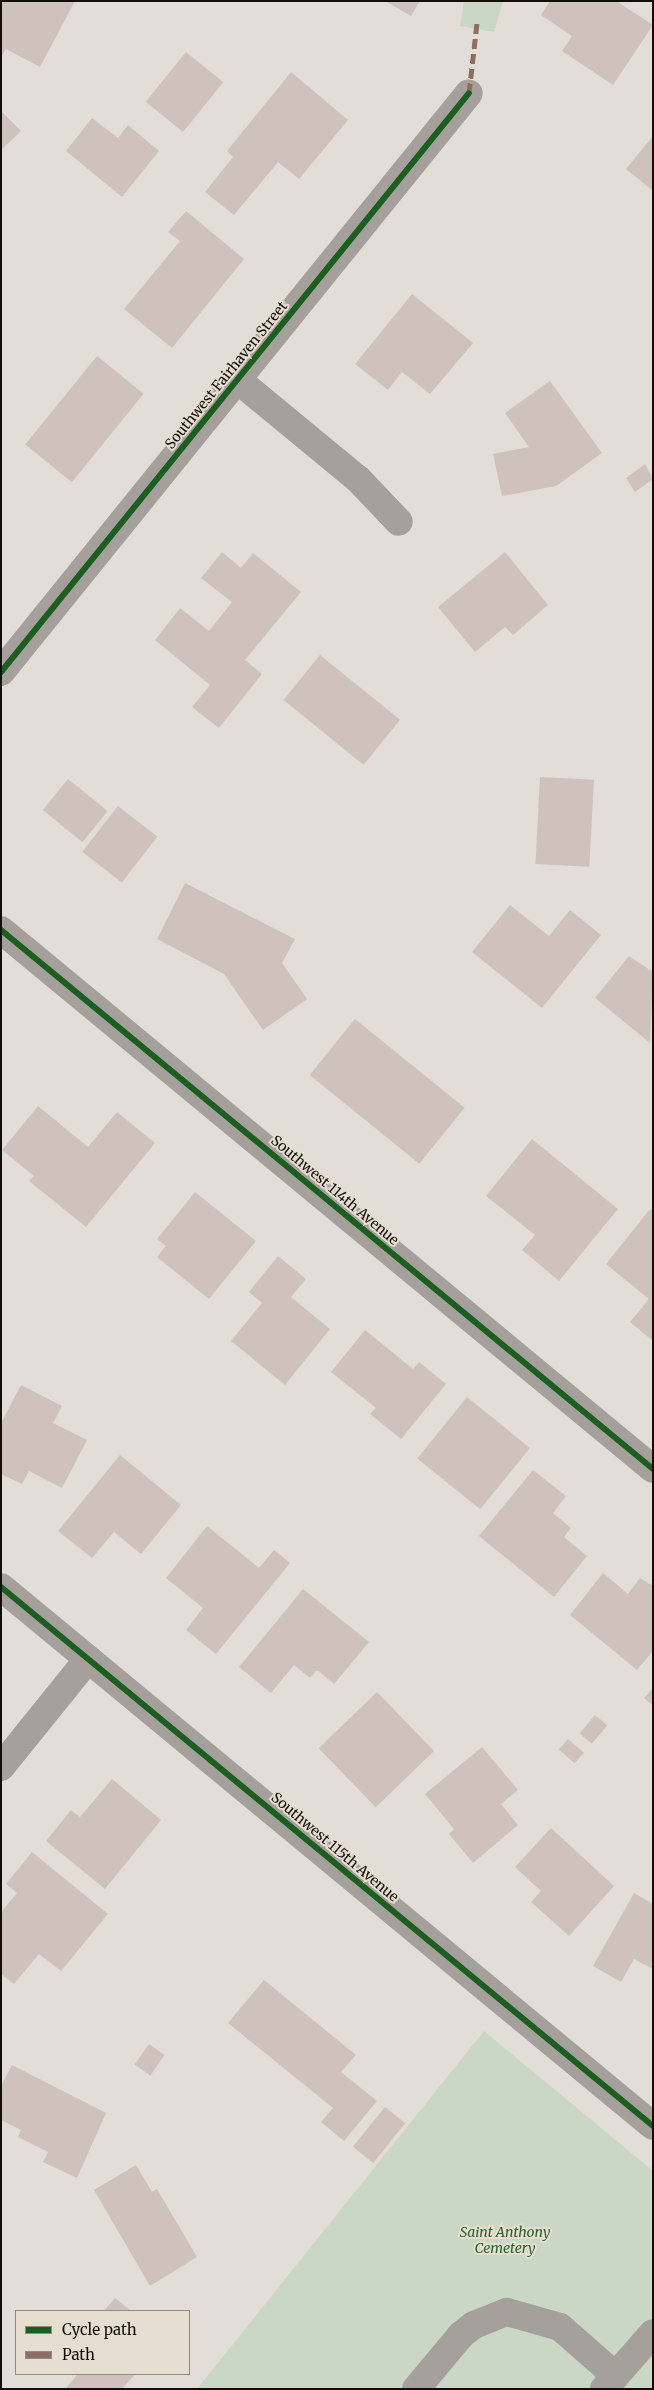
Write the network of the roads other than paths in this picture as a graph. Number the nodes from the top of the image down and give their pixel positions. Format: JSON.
{"nodes":[{"id":1,"x":469,"y":93,"type":"dead end"},
{"id":2,"x":239,"y":381,"type":"junction"},
{"id":3,"x":399,"y":522,"type":"dead end"},
{"id":4,"x":1,"y":672,"type":"edge"},
{"id":5,"x":1,"y":930,"type":"edge"},
{"id":6,"x":653,"y":1469,"type":"edge"},
{"id":7,"x":1,"y":1587,"type":"edge"},
{"id":8,"x":88,"y":1659,"type":"junction"},
{"id":9,"x":1,"y":1767,"type":"edge"},
{"id":10,"x":653,"y":2126,"type":"edge"},
{"id":11,"x":653,"y":2333,"type":"edge"},
{"id":12,"x":610,"y":2382,"type":"edge"},
{"id":13,"x":416,"y":2389,"type":"edge"}],
"edges":[{"from":1,"to":2,"type":"street","name":"Southwest Fairhaven Street"},
{"from":2,"to":3,"type":"street"},
{"from":2,"to":4,"type":"street","name":"Southwest Fairhaven Street"},
{"from":5,"to":6,"type":"street","name":"Southwest 114th Avenue"},
{"from":7,"to":8,"type":"street","name":"Southwest 115th Avenue"},
{"from":8,"to":9,"type":"street"},
{"from":8,"to":10,"type":"street","name":"Southwest 115th Avenue"},
{"from":11,"to":12,"type":"street"},
{"from":12,"to":13,"type":"street"}]}
